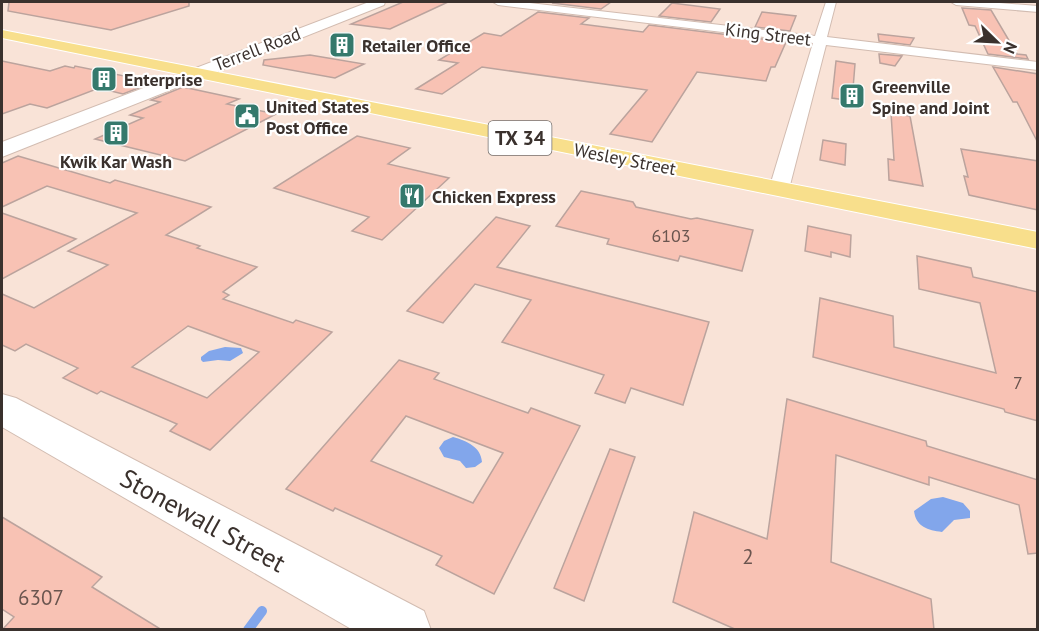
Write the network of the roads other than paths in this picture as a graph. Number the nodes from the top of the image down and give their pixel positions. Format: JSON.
{"nodes":[{"id":1,"x":380,"y":2,"type":"edge"},
{"id":2,"x":498,"y":2,"type":"edge"},
{"id":3,"x":831,"y":2,"type":"edge"},
{"id":4,"x":956,"y":2,"type":"edge"},
{"id":5,"x":1021,"y":5,"type":"edge"},
{"id":6,"x":642,"y":7,"type":"dead end"},
{"id":7,"x":1038,"y":9,"type":"edge"},
{"id":8,"x":629,"y":17,"type":"junction"},
{"id":9,"x":1034,"y":22,"type":"dead end"},
{"id":10,"x":2,"y":34,"type":"edge"},
{"id":11,"x":821,"y":40,"type":"junction"},
{"id":12,"x":1038,"y":66,"type":"edge"},
{"id":13,"x":198,"y":73,"type":"junction"},
{"id":14,"x":2,"y":150,"type":"edge"},
{"id":15,"x":779,"y":189,"type":"junction"},
{"id":16,"x":1038,"y":241,"type":"edge"},
{"id":17,"x":2,"y":409,"type":"edge"},
{"id":18,"x":405,"y":630,"type":"edge"}],
"edges":[{"from":1,"to":13,"type":"street","name":"Terrell Road"},
{"from":2,"to":8,"type":"street","name":"King Street"},
{"from":3,"to":11,"type":"street"},
{"from":4,"to":5,"type":"street"},
{"from":5,"to":7,"type":"street"},
{"from":5,"to":9,"type":"street"},
{"from":6,"to":8,"type":"street"},
{"from":8,"to":11,"type":"street","name":"King Street"},
{"from":10,"to":13,"type":"main road","name":"Wesley Street","number":"TX 34"},
{"from":11,"to":12,"type":"street","name":"King Street"},
{"from":11,"to":15,"type":"street"},
{"from":13,"to":14,"type":"street","name":"Terrell Road"},
{"from":13,"to":15,"type":"main road","name":"Wesley Street","number":"TX 34"},
{"from":15,"to":16,"type":"main road","name":"Wesley Street","number":"TX 34"},
{"from":17,"to":18,"type":"street","name":"Stonewall Street"}]}
